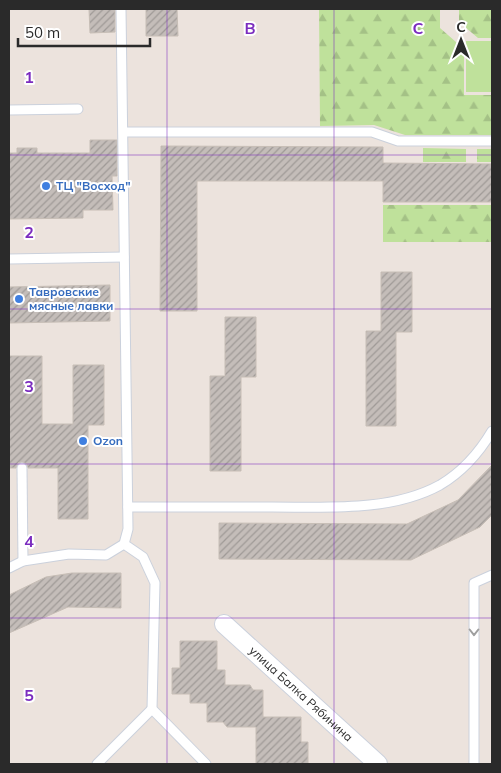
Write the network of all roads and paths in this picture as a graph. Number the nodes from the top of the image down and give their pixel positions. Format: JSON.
{"nodes":[{"id":1,"x":121,"y":9,"type":"edge"},
{"id":2,"x":78,"y":109,"type":"dead end"},
{"id":3,"x":9,"y":110,"type":"edge"},
{"id":4,"x":124,"y":132,"type":"junction"},
{"id":5,"x":492,"y":141,"type":"edge"},
{"id":6,"x":124,"y":257,"type":"junction"},
{"id":7,"x":9,"y":259,"type":"edge"},
{"id":8,"x":492,"y":431,"type":"edge"},
{"id":9,"x":22,"y":468,"type":"dead end"},
{"id":10,"x":128,"y":506,"type":"junction"},
{"id":11,"x":124,"y":544,"type":"junction"},
{"id":12,"x":23,"y":561,"type":"junction"},
{"id":13,"x":9,"y":568,"type":"edge"},
{"id":14,"x":492,"y":575,"type":"edge"},
{"id":15,"x":224,"y":624,"type":"dead end"},
{"id":16,"x":152,"y":709,"type":"junction"},
{"id":17,"x":97,"y":764,"type":"edge"},
{"id":18,"x":206,"y":764,"type":"edge"},
{"id":19,"x":378,"y":764,"type":"edge"},
{"id":20,"x":474,"y":764,"type":"edge"}],
"edges":[{"from":1,"to":4,"type":"lane"},
{"from":2,"to":3,"type":"lane"},
{"from":4,"to":5,"type":"lane"},
{"from":4,"to":6,"type":"lane"},
{"from":6,"to":7,"type":"lane"},
{"from":6,"to":10,"type":"lane"},
{"from":8,"to":10,"type":"lane"},
{"from":9,"to":12,"type":"lane"},
{"from":10,"to":11,"type":"lane"},
{"from":11,"to":12,"type":"lane"},
{"from":11,"to":16,"type":"lane"},
{"from":12,"to":13,"type":"lane"},
{"from":14,"to":20,"type":"lane","one_way":true},
{"from":15,"to":19,"type":"street","name":"улица Балка Рябинина"},
{"from":16,"to":17,"type":"lane"},
{"from":16,"to":18,"type":"lane"}]}
